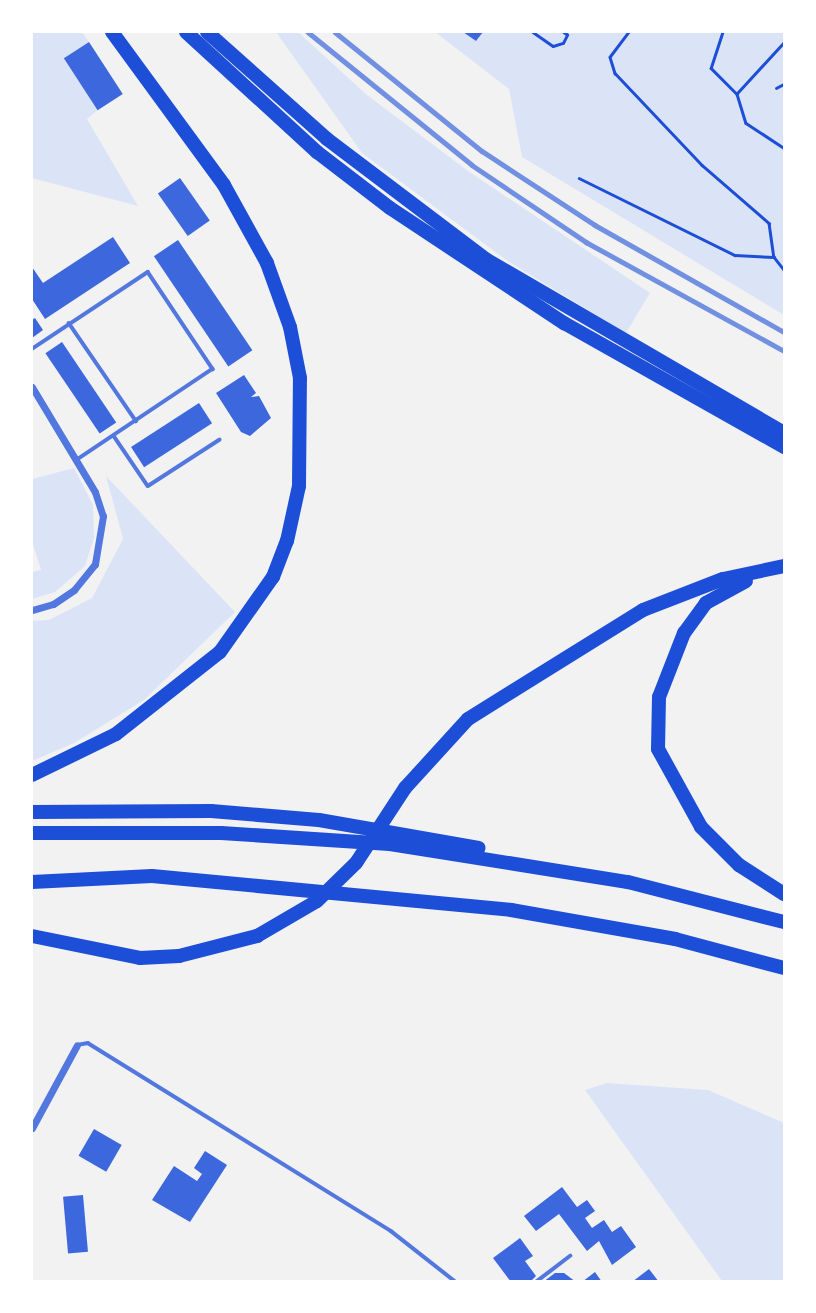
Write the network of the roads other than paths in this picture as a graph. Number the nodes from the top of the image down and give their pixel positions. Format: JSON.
{"nodes":[{"id":1,"x":112,"y":32,"type":"edge"},
{"id":2,"x":186,"y":32,"type":"edge"},
{"id":3,"x":207,"y":32,"type":"edge"},
{"id":4,"x":69,"y":323,"type":"junction"},
{"id":5,"x":32,"y":349,"type":"edge"},
{"id":6,"x":32,"y":387,"type":"edge"},
{"id":7,"x":136,"y":421,"type":"junction"},
{"id":8,"x":785,"y":433,"type":"edge"},
{"id":9,"x":114,"y":436,"type":"junction"},
{"id":10,"x":219,"y":440,"type":"dead end"},
{"id":11,"x":785,"y":447,"type":"edge"},
{"id":12,"x":77,"y":460,"type":"junction"},
{"id":13,"x":785,"y":566,"type":"edge"},
{"id":14,"x":785,"y":572,"type":"edge"},
{"id":15,"x":32,"y":610,"type":"edge"},
{"id":16,"x":32,"y":775,"type":"edge"},
{"id":17,"x":32,"y":812,"type":"edge"},
{"id":18,"x":32,"y":833,"type":"edge"},
{"id":19,"x":531,"y":864,"type":"junction"},
{"id":20,"x":32,"y":882,"type":"edge"},
{"id":21,"x":785,"y":894,"type":"edge"},
{"id":22,"x":785,"y":922,"type":"edge"},
{"id":23,"x":32,"y":936,"type":"edge"},
{"id":24,"x":785,"y":968,"type":"edge"},
{"id":25,"x":77,"y":1045,"type":"joint"},
{"id":26,"x":32,"y":1128,"type":"edge"},
{"id":27,"x":570,"y":1256,"type":"dead end"},
{"id":28,"x":456,"y":1282,"type":"edge"},
{"id":29,"x":536,"y":1282,"type":"edge"}],
"edges":[{"from":1,"to":16,"type":"highway"},
{"from":2,"to":11,"type":"highway"},
{"from":3,"to":8,"type":"highway"},
{"from":4,"to":5,"type":"lane"},
{"from":4,"to":7,"type":"lane"},
{"from":4,"to":7,"type":"lane"},
{"from":6,"to":12,"type":"street"},
{"from":7,"to":9,"type":"lane"},
{"from":9,"to":10,"type":"lane"},
{"from":9,"to":12,"type":"lane"},
{"from":12,"to":15,"type":"street"},
{"from":13,"to":23,"type":"highway"},
{"from":14,"to":21,"type":"highway"},
{"from":17,"to":19,"type":"highway"},
{"from":18,"to":19,"type":"highway"},
{"from":19,"to":22,"type":"highway"},
{"from":20,"to":24,"type":"highway"},
{"from":25,"to":26,"type":"street"},
{"from":25,"to":28,"type":"lane"},
{"from":27,"to":29,"type":"lane"}]}
